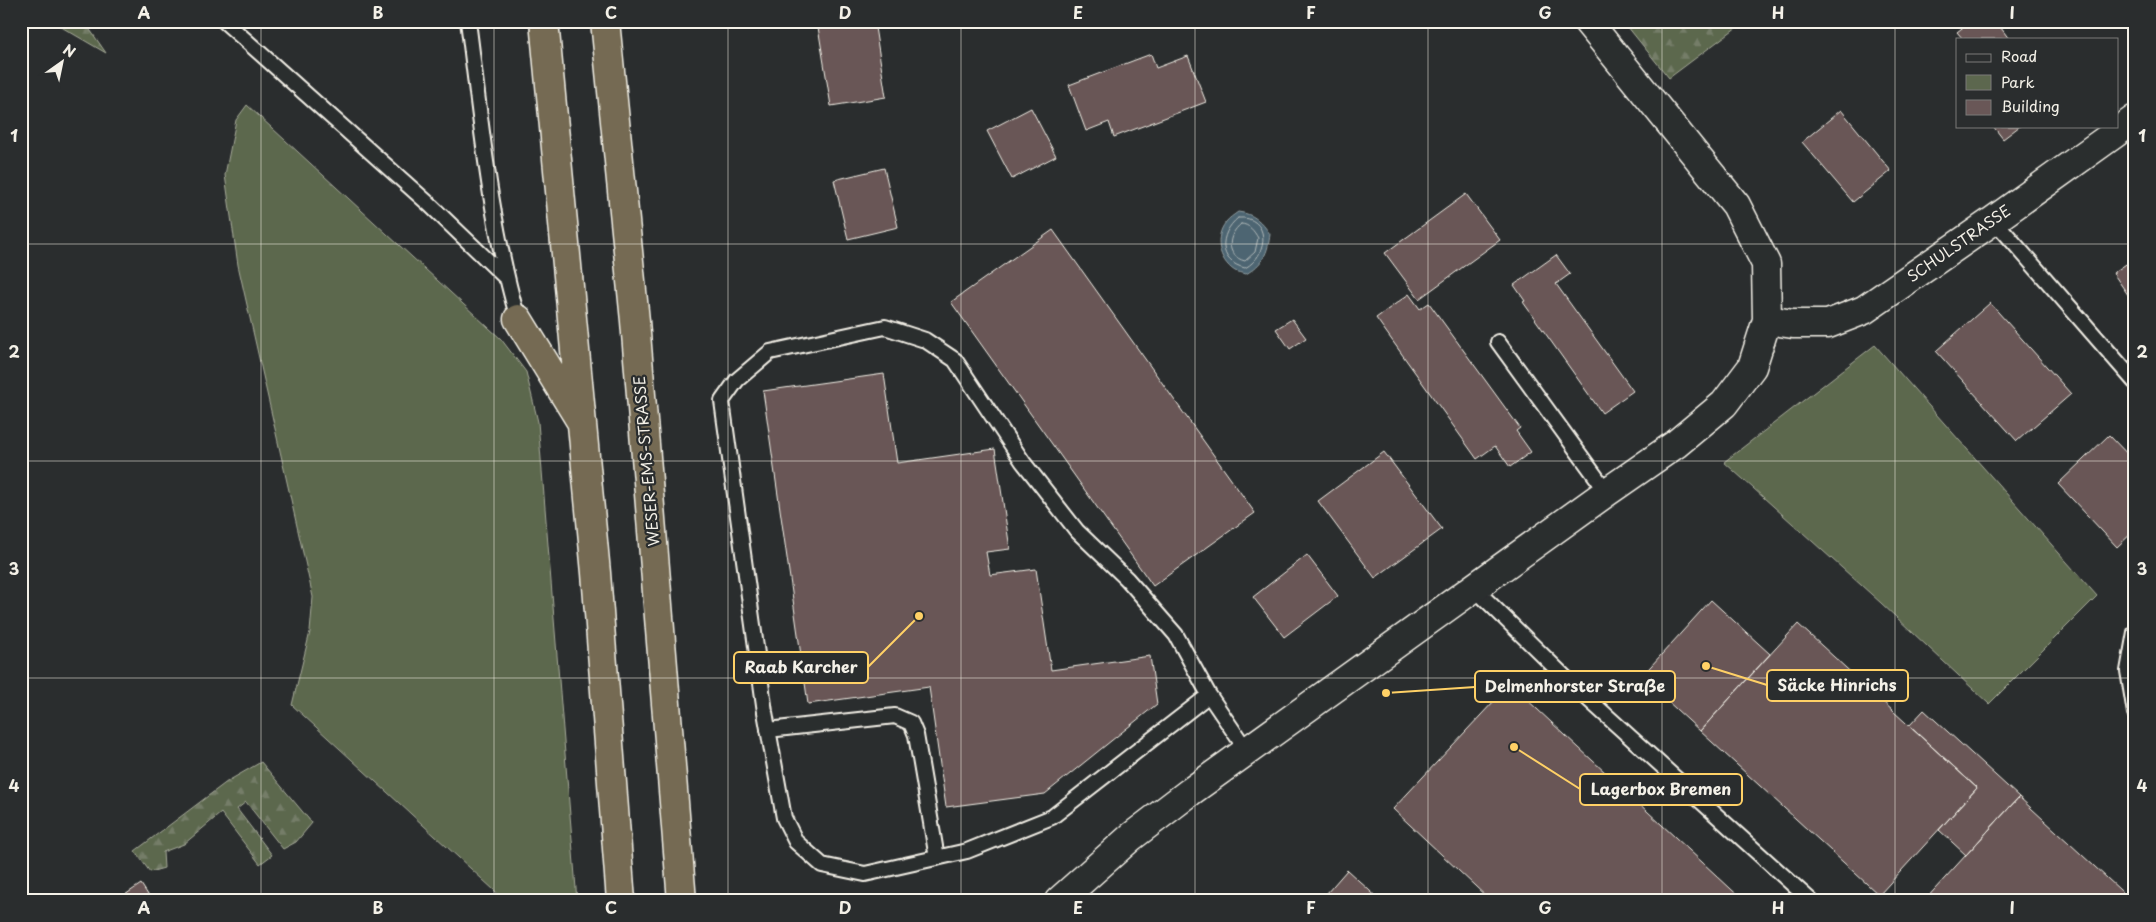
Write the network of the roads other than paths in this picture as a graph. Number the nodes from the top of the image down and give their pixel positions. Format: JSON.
{"nodes":[{"id":1,"x":224,"y":21,"type":"edge"},
{"id":2,"x":468,"y":21,"type":"edge"},
{"id":3,"x":544,"y":21,"type":"edge"},
{"id":4,"x":605,"y":21,"type":"edge"},
{"id":5,"x":1587,"y":21,"type":"edge"},
{"id":6,"x":2135,"y":119,"type":"edge"},
{"id":7,"x":1994,"y":220,"type":"junction"},
{"id":8,"x":506,"y":277,"type":"junction"},
{"id":9,"x":518,"y":319,"type":"joint"},
{"id":10,"x":1767,"y":320,"type":"junction"},
{"id":11,"x":1498,"y":342,"type":"dead end"},
{"id":12,"x":2135,"y":382,"type":"edge"},
{"id":13,"x":582,"y":424,"type":"junction"},
{"id":14,"x":1607,"y":492,"type":"junction"},
{"id":15,"x":1474,"y":588,"type":"junction"},
{"id":16,"x":2135,"y":632,"type":"edge"},
{"id":17,"x":1209,"y":694,"type":"junction"},
{"id":18,"x":2135,"y":713,"type":"edge"},
{"id":19,"x":768,"y":730,"type":"junction"},
{"id":20,"x":1247,"y":751,"type":"junction"},
{"id":21,"x":937,"y":858,"type":"junction"},
{"id":22,"x":621,"y":901,"type":"edge"},
{"id":23,"x":682,"y":901,"type":"edge"},
{"id":24,"x":1058,"y":901,"type":"edge"},
{"id":25,"x":1810,"y":901,"type":"edge"}],
"edges":[{"from":1,"to":8,"type":"lane"},
{"from":2,"to":8,"type":"lane"},
{"from":3,"to":13,"type":"highway"},
{"from":4,"to":23,"type":"highway","name":"WESER-EMS-STRASSE"},
{"from":5,"to":10,"type":"street"},
{"from":6,"to":7,"type":"street","name":"SCHULSTRASSE"},
{"from":7,"to":10,"type":"street","name":"SCHULSTRASSE"},
{"from":7,"to":12,"type":"lane"},
{"from":8,"to":9,"type":"lane"},
{"from":9,"to":13,"type":"highway"},
{"from":10,"to":14,"type":"street"},
{"from":11,"to":14,"type":"lane"},
{"from":13,"to":22,"type":"highway"},
{"from":14,"to":15,"type":"street"},
{"from":15,"to":20,"type":"street"},
{"from":15,"to":25,"type":"lane"},
{"from":16,"to":18,"type":"lane"},
{"from":17,"to":19,"type":"lane"},
{"from":17,"to":20,"type":"lane"},
{"from":17,"to":21,"type":"lane"},
{"from":19,"to":21,"type":"lane"},
{"from":19,"to":21,"type":"lane"},
{"from":20,"to":24,"type":"street"}]}
